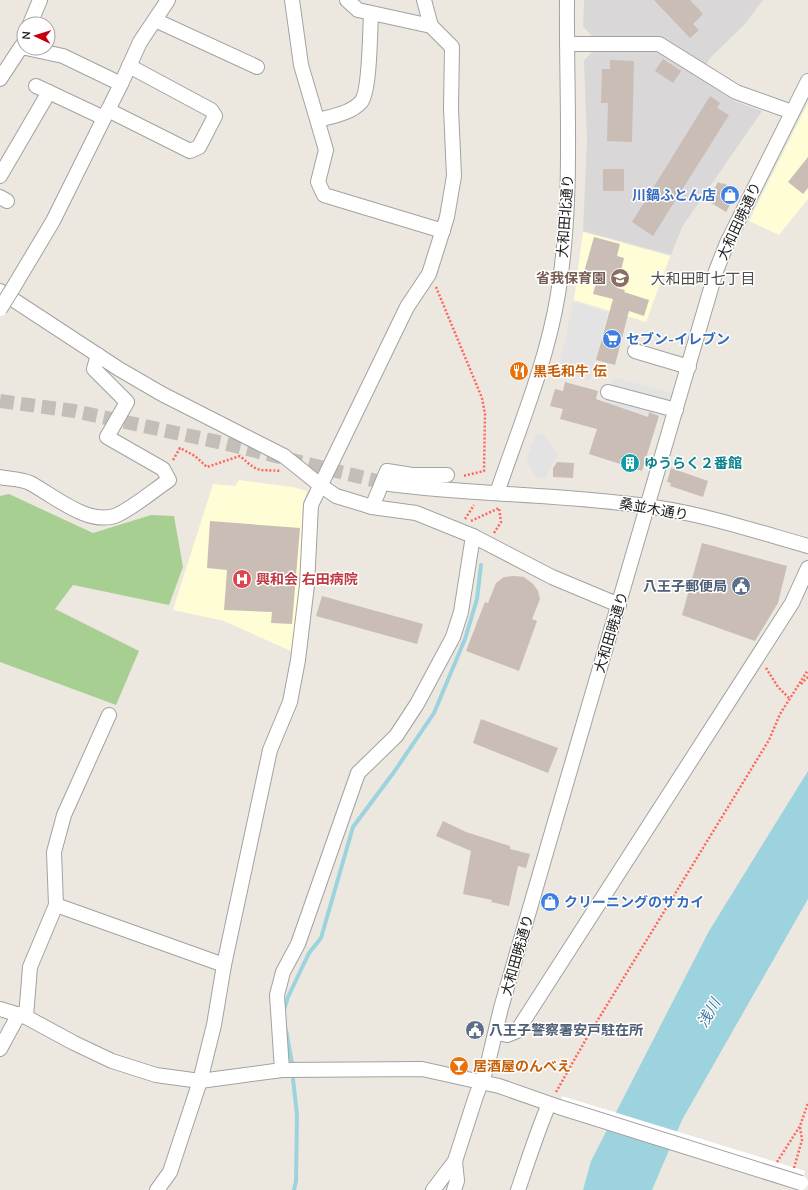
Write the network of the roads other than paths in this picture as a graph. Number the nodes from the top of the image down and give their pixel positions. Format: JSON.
{"nodes":[{"id":1,"x":40,"y":0,"type":"edge"},
{"id":2,"x":168,"y":0,"type":"edge"},
{"id":3,"x":292,"y":0,"type":"edge"},
{"id":4,"x":347,"y":0,"type":"edge"},
{"id":5,"x":424,"y":0,"type":"edge"},
{"id":6,"x":567,"y":0,"type":"edge"},
{"id":7,"x":371,"y":13,"type":"junction"},
{"id":8,"x":33,"y":16,"type":"edge"},
{"id":9,"x":155,"y":20,"type":"junction"},
{"id":10,"x":431,"y":26,"type":"junction"},
{"id":11,"x":567,"y":44,"type":"junction"},
{"id":12,"x":56,"y":54,"type":"edge"},
{"id":13,"x":16,"y":56,"type":"edge"},
{"id":14,"x":129,"y":66,"type":"junction"},
{"id":15,"x":257,"y":67,"type":"dead end"},
{"id":16,"x":0,"y":79,"type":"edge"},
{"id":17,"x":808,"y":81,"type":"edge"},
{"id":18,"x":121,"y":84,"type":"junction"},
{"id":19,"x":36,"y":86,"type":"dead end"},
{"id":20,"x":49,"y":92,"type":"junction"},
{"id":21,"x":792,"y":112,"type":"junction"},
{"id":22,"x":106,"y":114,"type":"junction"},
{"id":23,"x":318,"y":120,"type":"junction"},
{"id":24,"x":0,"y":176,"type":"edge"},
{"id":25,"x":443,"y":231,"type":"junction"},
{"id":26,"x":0,"y":291,"type":"edge"},
{"id":27,"x":0,"y":308,"type":"edge"},
{"id":28,"x":635,"y":350,"type":"dead end"},
{"id":29,"x":98,"y":355,"type":"junction"},
{"id":30,"x":689,"y":367,"type":"junction"},
{"id":31,"x":608,"y":392,"type":"dead end"},
{"id":32,"x":676,"y":410,"type":"junction"},
{"id":33,"x":447,"y":475,"type":"road end"},
{"id":34,"x":0,"y":477,"type":"edge"},
{"id":35,"x":389,"y":484,"type":"tunnel mouth"},
{"id":36,"x":320,"y":485,"type":"junction"},
{"id":37,"x":497,"y":493,"type":"junction"},
{"id":38,"x":648,"y":506,"type":"junction"},
{"id":39,"x":372,"y":508,"type":"junction"},
{"id":40,"x":473,"y":536,"type":"junction"},
{"id":41,"x":808,"y":546,"type":"edge"},
{"id":42,"x":808,"y":568,"type":"edge"},
{"id":43,"x":619,"y":605,"type":"junction"},
{"id":44,"x":110,"y":715,"type":"dead end"},
{"id":45,"x":56,"y":905,"type":"junction"},
{"id":46,"x":224,"y":965,"type":"junction"},
{"id":47,"x":0,"y":1009,"type":"edge"},
{"id":48,"x":23,"y":1016,"type":"junction"},
{"id":49,"x":497,"y":1032,"type":"junction"},
{"id":50,"x":0,"y":1049,"type":"edge"},
{"id":51,"x":282,"y":1070,"type":"junction"},
{"id":52,"x":200,"y":1081,"type":"junction"},
{"id":53,"x":482,"y":1082,"type":"junction"},
{"id":54,"x":554,"y":1102,"type":"junction"},
{"id":55,"x":455,"y":1161,"type":"junction"},
{"id":56,"x":801,"y":1180,"type":"edge"},
{"id":57,"x":157,"y":1190,"type":"edge"},
{"id":58,"x":433,"y":1190,"type":"edge"},
{"id":59,"x":454,"y":1190,"type":"edge"},
{"id":60,"x":518,"y":1190,"type":"edge"}],
"edges":[{"from":1,"to":8,"type":"street"},
{"from":2,"to":9,"type":"street"},
{"from":3,"to":23,"type":"street"},
{"from":4,"to":7,"type":"street"},
{"from":5,"to":10,"type":"street"},
{"from":6,"to":11,"type":"street","name":"大和田北通り"},
{"from":7,"to":10,"type":"street"},
{"from":7,"to":23,"type":"street"},
{"from":9,"to":14,"type":"street"},
{"from":9,"to":15,"type":"street"},
{"from":10,"to":25,"type":"street"},
{"from":11,"to":21,"type":"street"},
{"from":11,"to":37,"type":"street","name":"大和田北通り"},
{"from":12,"to":18,"type":"street"},
{"from":13,"to":16,"type":"street"},
{"from":14,"to":18,"type":"street"},
{"from":14,"to":22,"type":"street"},
{"from":17,"to":21,"type":"street","name":"大和田暁通り"},
{"from":18,"to":22,"type":"street"},
{"from":19,"to":20,"type":"street"},
{"from":20,"to":22,"type":"street"},
{"from":20,"to":24,"type":"street"},
{"from":21,"to":30,"type":"street","name":"大和田暁通り"},
{"from":22,"to":27,"type":"street","bridge":true},
{"from":23,"to":25,"type":"street"},
{"from":25,"to":36,"type":"street"},
{"from":26,"to":29,"type":"street"},
{"from":28,"to":30,"type":"street"},
{"from":29,"to":34,"type":"street"},
{"from":29,"to":36,"type":"street"},
{"from":30,"to":32,"type":"street","name":"大和田暁通り"},
{"from":31,"to":32,"type":"street"},
{"from":32,"to":38,"type":"street","name":"大和田暁通り"},
{"from":33,"to":39,"type":"street"},
{"from":35,"to":37,"type":"street","name":"桑並木通り"},
{"from":36,"to":39,"type":"street"},
{"from":36,"to":46,"type":"street"},
{"from":37,"to":38,"type":"street","name":"桑並木通り"},
{"from":38,"to":41,"type":"street","name":"桑並木通り"},
{"from":38,"to":43,"type":"street","name":"大和田暁通り"},
{"from":39,"to":40,"type":"street"},
{"from":40,"to":43,"type":"street"},
{"from":40,"to":51,"type":"street"},
{"from":42,"to":49,"type":"street"},
{"from":43,"to":49,"type":"street","name":"大和田暁通り"},
{"from":44,"to":45,"type":"street"},
{"from":45,"to":46,"type":"street"},
{"from":45,"to":48,"type":"street"},
{"from":46,"to":52,"type":"street"},
{"from":47,"to":48,"type":"street"},
{"from":48,"to":50,"type":"street"},
{"from":48,"to":52,"type":"street"},
{"from":49,"to":53,"type":"street","name":"大和田暁通り"},
{"from":51,"to":52,"type":"street"},
{"from":51,"to":53,"type":"street"},
{"from":52,"to":57,"type":"street"},
{"from":53,"to":54,"type":"street"},
{"from":53,"to":55,"type":"street","name":"大和田暁通り"},
{"from":54,"to":56,"type":"street","bridge":true},
{"from":54,"to":60,"type":"street"},
{"from":55,"to":58,"type":"street","name":"大和田暁通り"},
{"from":55,"to":59,"type":"street"}]}
